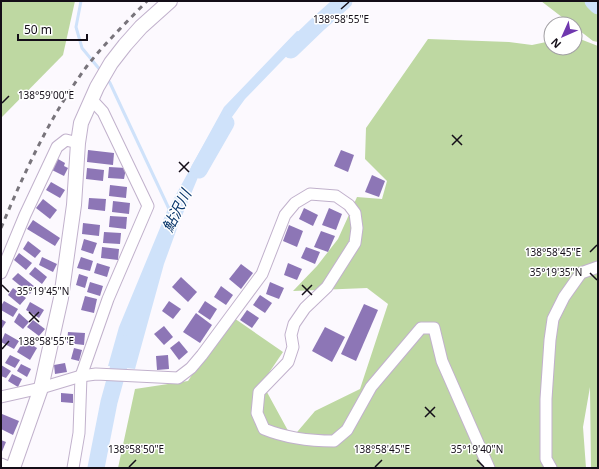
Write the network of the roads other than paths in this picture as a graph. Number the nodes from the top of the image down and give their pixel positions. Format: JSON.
{"nodes":[{"id":1,"x":170,"y":1,"type":"edge"},
{"id":2,"x":94,"y":93,"type":"junction"},
{"id":3,"x":78,"y":143,"type":"junction"},
{"id":4,"x":598,"y":268,"type":"edge"},
{"id":5,"x":1,"y":273,"type":"edge"},
{"id":6,"x":81,"y":376,"type":"junction"},
{"id":7,"x":41,"y":388,"type":"junction"},
{"id":8,"x":1,"y":397,"type":"edge"},
{"id":9,"x":1,"y":464,"type":"edge"},
{"id":10,"x":10,"y":468,"type":"edge"},
{"id":11,"x":13,"y":468,"type":"edge"},
{"id":12,"x":74,"y":468,"type":"edge"},
{"id":13,"x":489,"y":468,"type":"edge"},
{"id":14,"x":551,"y":468,"type":"edge"}],
"edges":[{"from":1,"to":2,"type":"street"},
{"from":2,"to":3,"type":"street"},
{"from":2,"to":6,"type":"street"},
{"from":3,"to":5,"type":"street"},
{"from":3,"to":7,"type":"street"},
{"from":4,"to":14,"type":"street"},
{"from":6,"to":7,"type":"street"},
{"from":6,"to":12,"type":"street"},
{"from":6,"to":13,"type":"street"},
{"from":7,"to":8,"type":"street"},
{"from":7,"to":11,"type":"street"},
{"from":9,"to":10,"type":"street"}]}
